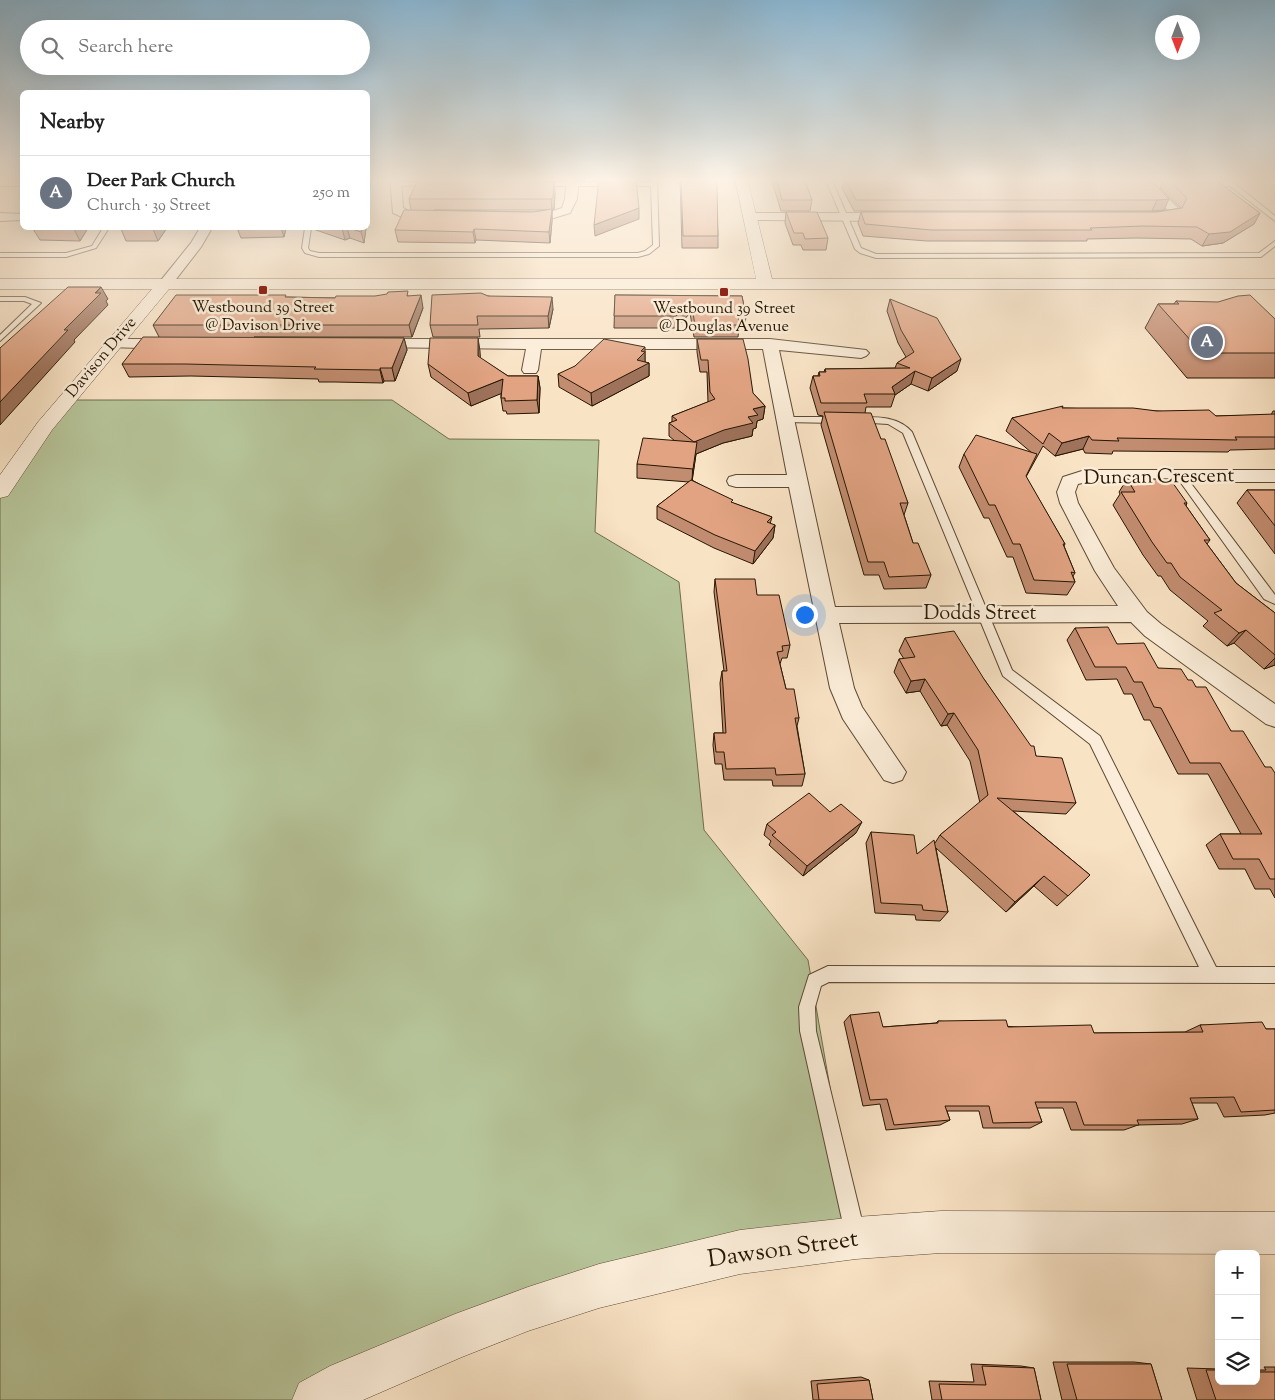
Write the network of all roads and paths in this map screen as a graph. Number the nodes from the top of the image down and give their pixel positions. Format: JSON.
{"nodes":[{"id":1,"x":96,"y":243,"type":"edge"},
{"id":2,"x":197,"y":243,"type":"edge"},
{"id":3,"x":306,"y":243,"type":"edge"},
{"id":4,"x":656,"y":243,"type":"edge"},
{"id":5,"x":756,"y":243,"type":"edge"},
{"id":6,"x":856,"y":243,"type":"edge"},
{"id":7,"x":1274,"y":243,"type":"edge"},
{"id":8,"x":0,"y":255,"type":"edge"},
{"id":9,"x":0,"y":284,"type":"edge"},
{"id":10,"x":165,"y":284,"type":"junction"},
{"id":11,"x":1275,"y":284,"type":"edge"},
{"id":12,"x":765,"y":285,"type":"junction"},
{"id":13,"x":0,"y":298,"type":"edge"},
{"id":14,"x":0,"y":339,"type":"edge"},
{"id":15,"x":114,"y":344,"type":"junction"},
{"id":16,"x":183,"y":344,"type":"edge"},
{"id":17,"x":359,"y":344,"type":"edge"},
{"id":18,"x":534,"y":344,"type":"junction"},
{"id":19,"x":770,"y":344,"type":"junction"},
{"id":20,"x":861,"y":353,"type":"dead end"},
{"id":21,"x":530,"y":370,"type":"dead end"},
{"id":22,"x":786,"y":420,"type":"junction"},
{"id":23,"x":1181,"y":476,"type":"junction"},
{"id":24,"x":1275,"y":476,"type":"edge"},
{"id":25,"x":736,"y":481,"type":"dead end"},
{"id":26,"x":797,"y":481,"type":"junction"},
{"id":27,"x":1,"y":487,"type":"edge"},
{"id":28,"x":1275,"y":600,"type":"edge"},
{"id":29,"x":982,"y":614,"type":"junction"},
{"id":30,"x":1135,"y":614,"type":"junction"},
{"id":31,"x":826,"y":615,"type":"junction"},
{"id":32,"x":1275,"y":717,"type":"edge"},
{"id":33,"x":893,"y":772,"type":"dead end"},
{"id":34,"x":1275,"y":975,"type":"edge"},
{"id":35,"x":1212,"y":976,"type":"junction"},
{"id":36,"x":1275,"y":1233,"type":"edge"},
{"id":37,"x":856,"y":1238,"type":"junction"},
{"id":38,"x":316,"y":1400,"type":"edge"}],
"edges":[{"from":1,"to":8,"type":"lane"},
{"from":2,"to":10,"type":"street","name":"Davison Drive"},
{"from":3,"to":4,"type":"lane"},
{"from":5,"to":12,"type":"street"},
{"from":6,"to":7,"type":"lane"},
{"from":9,"to":10,"type":"street"},
{"from":10,"to":12,"type":"street"},
{"from":10,"to":15,"type":"street","name":"Davison Drive"},
{"from":11,"to":12,"type":"street"},
{"from":13,"to":14,"type":"lane"},
{"from":15,"to":16,"type":"street"},
{"from":15,"to":27,"type":"street","name":"Davison Drive"},
{"from":17,"to":18,"type":"street"},
{"from":18,"to":19,"type":"street"},
{"from":18,"to":21,"type":"street"},
{"from":19,"to":20,"type":"street"},
{"from":19,"to":22,"type":"street"},
{"from":22,"to":26,"type":"street"},
{"from":22,"to":29,"type":"lane"},
{"from":23,"to":24,"type":"street","name":"Duncan Crescent"},
{"from":23,"to":28,"type":"lane"},
{"from":23,"to":30,"type":"street","name":"Duncan Crescent"},
{"from":25,"to":26,"type":"street"},
{"from":26,"to":31,"type":"street"},
{"from":29,"to":30,"type":"street","name":"Dodds Street"},
{"from":29,"to":31,"type":"street","name":"Dodds Street"},
{"from":29,"to":35,"type":"lane"},
{"from":30,"to":32,"type":"street","name":"Duncan Crescent"},
{"from":31,"to":33,"type":"street"},
{"from":34,"to":35,"type":"lane"},
{"from":35,"to":37,"type":"lane"},
{"from":36,"to":37,"type":"street","name":"Dawson Street"},
{"from":37,"to":38,"type":"street","name":"Dawson Street"}]}
